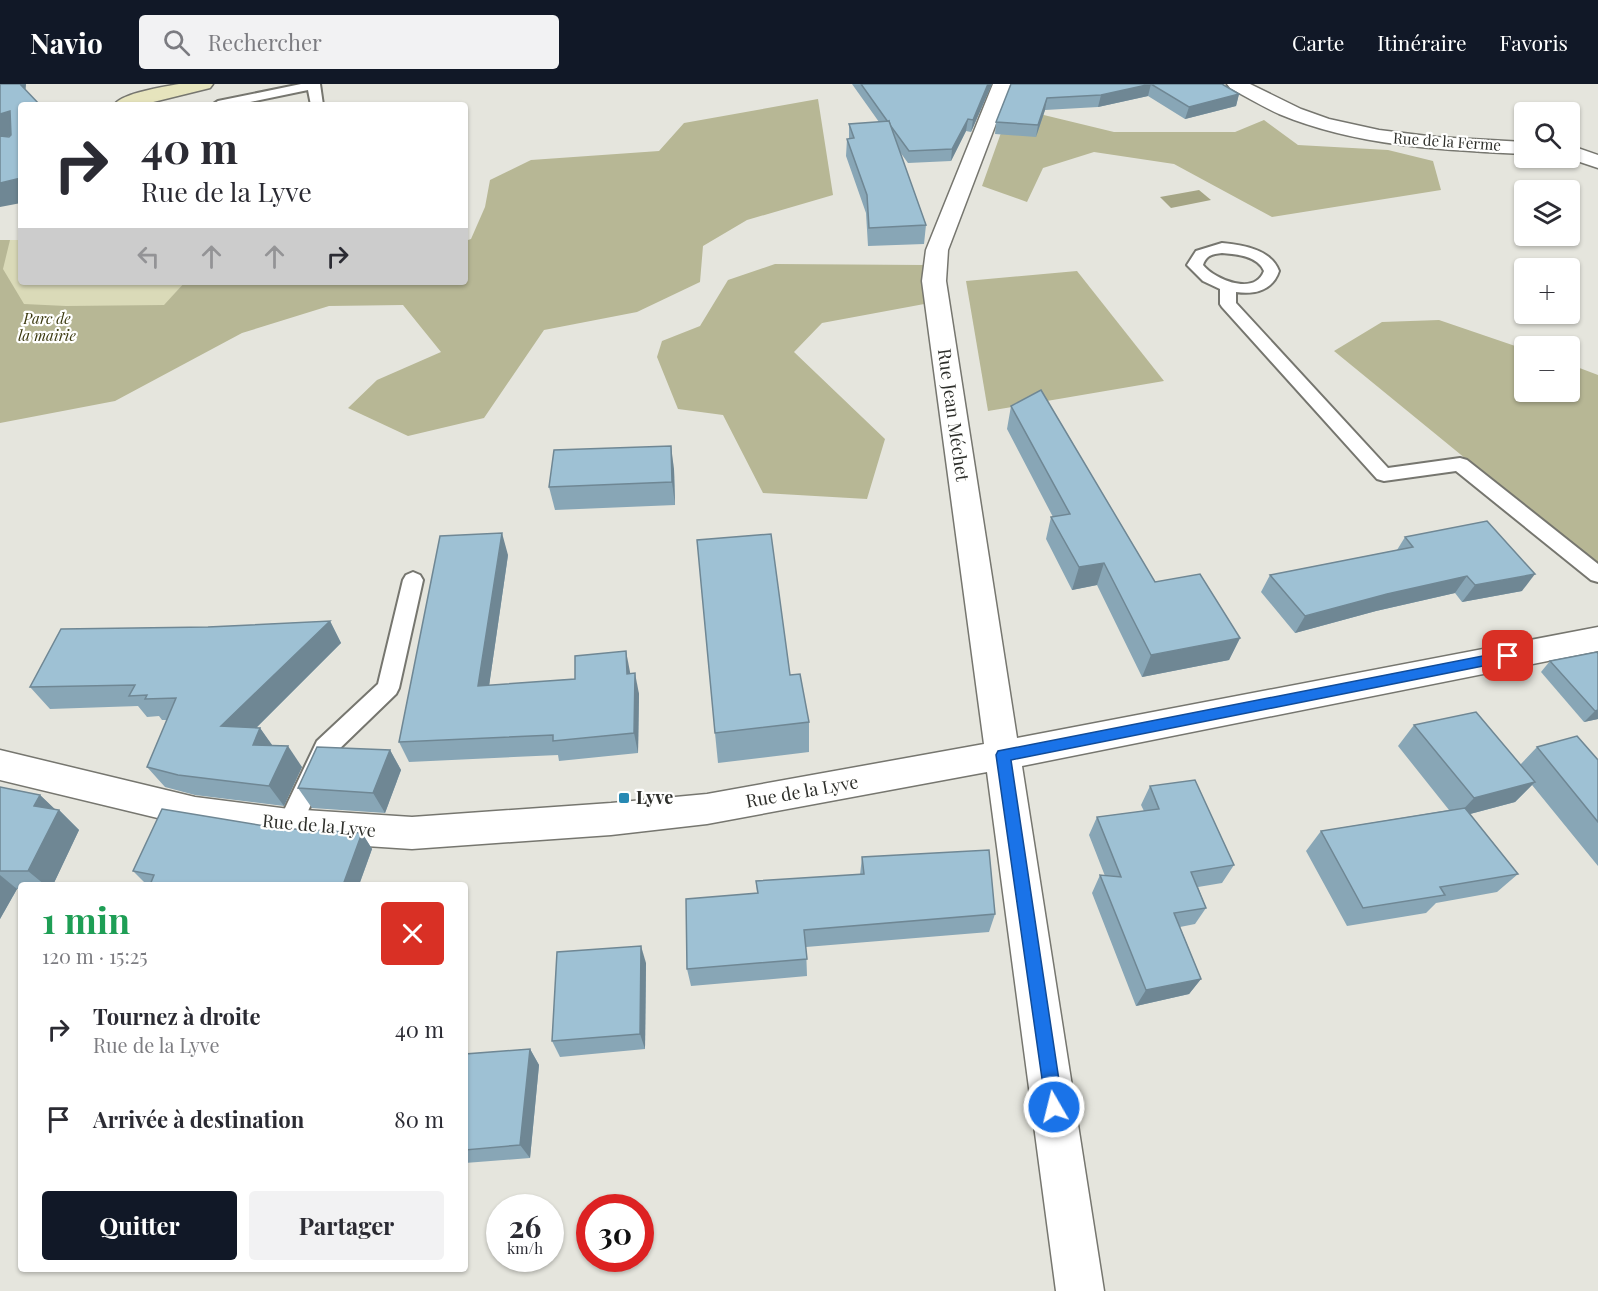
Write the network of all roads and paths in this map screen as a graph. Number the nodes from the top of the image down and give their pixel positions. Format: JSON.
{"nodes":[{"id":1,"x":204,"y":84,"type":"edge"},
{"id":2,"x":1002,"y":84,"type":"edge"},
{"id":3,"x":1236,"y":84,"type":"edge"},
{"id":4,"x":132,"y":102,"type":"edge"},
{"id":5,"x":232,"y":102,"type":"edge"},
{"id":6,"x":317,"y":102,"type":"edge"},
{"id":7,"x":1514,"y":147,"type":"edge"},
{"id":8,"x":1580,"y":155,"type":"edge"},
{"id":9,"x":1598,"y":162,"type":"edge"},
{"id":10,"x":1228,"y":286,"type":"dead end"},
{"id":11,"x":1598,"y":575,"type":"edge"},
{"id":12,"x":413,"y":580,"type":"dead end"},
{"id":13,"x":1598,"y":639,"type":"edge"},
{"id":14,"x":1003,"y":755,"type":"junction"},
{"id":15,"x":0,"y":765,"type":"edge"},
{"id":16,"x":289,"y":825,"type":"junction"},
{"id":17,"x":1080,"y":1291,"type":"edge"}],
"edges":[{"from":1,"to":4,"type":"street"},
{"from":2,"to":14,"type":"street","name":"Rue Jean Méchet"},
{"from":3,"to":7,"type":"street","name":"Rue de la Ferme"},
{"from":5,"to":6,"type":"lane"},
{"from":8,"to":9,"type":"street"},
{"from":10,"to":11,"type":"lane"},
{"from":12,"to":16,"type":"lane"},
{"from":13,"to":14,"type":"street","name":"Rue de la Lyve"},
{"from":14,"to":16,"type":"street","name":"Rue de la Lyve"},
{"from":14,"to":17,"type":"street","name":"Rue Jean Méchet"},
{"from":15,"to":16,"type":"street","name":"Rue de la Lyve"}]}
